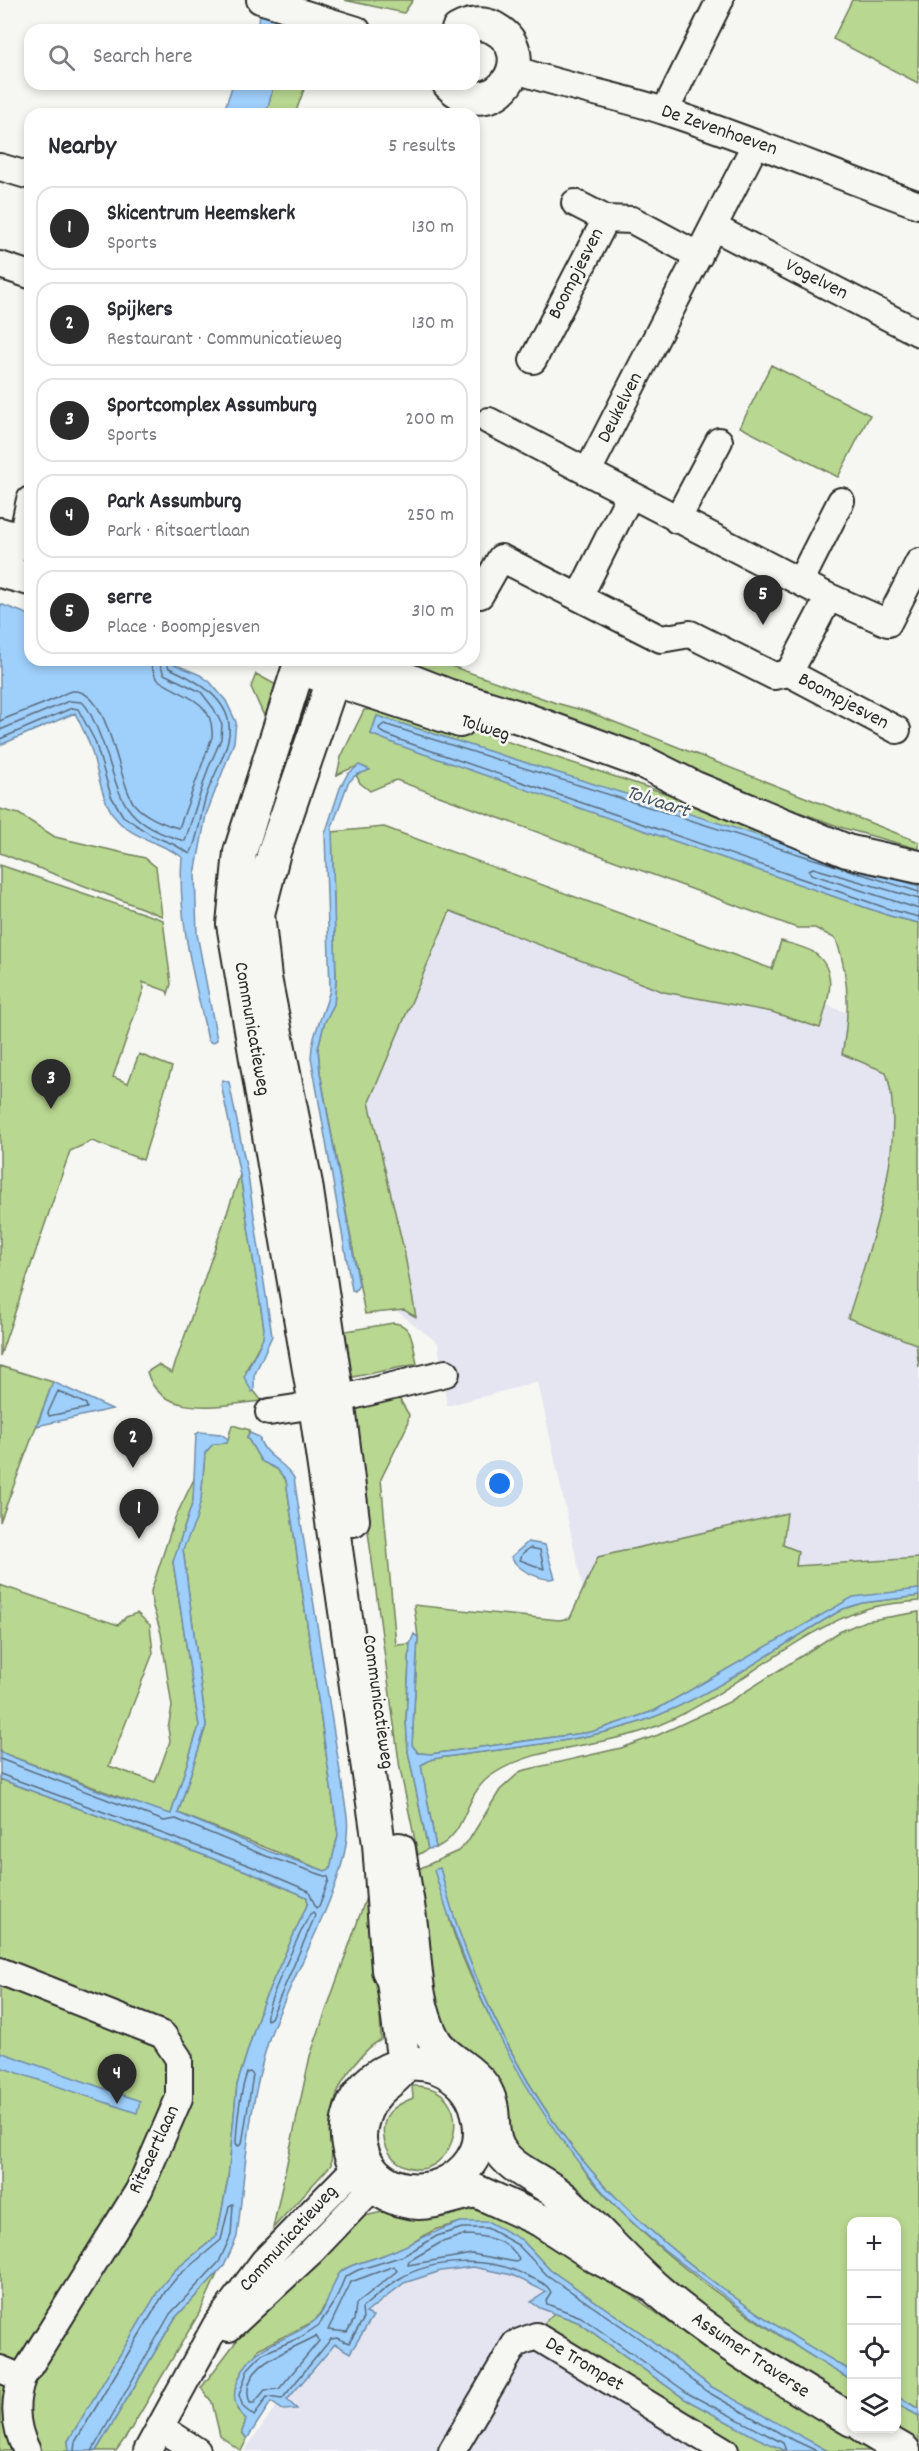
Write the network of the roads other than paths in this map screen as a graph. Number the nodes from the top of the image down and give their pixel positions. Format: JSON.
{"nodes":[{"id":1,"x":260,"y":0,"type":"edge"},
{"id":2,"x":720,"y":0,"type":"edge"},
{"id":3,"x":493,"y":13,"type":"edge"},
{"id":4,"x":336,"y":24,"type":"edge"},
{"id":5,"x":478,"y":24,"type":"edge"},
{"id":6,"x":514,"y":69,"type":"junction"},
{"id":7,"x":463,"y":98,"type":"edge"},
{"id":8,"x":665,"y":111,"type":"junction"},
{"id":9,"x":756,"y":143,"type":"junction"},
{"id":10,"x":0,"y":167,"type":"edge"},
{"id":11,"x":24,"y":174,"type":"edge"},
{"id":12,"x":575,"y":203,"type":"dead end"},
{"id":13,"x":919,"y":205,"type":"edge"},
{"id":14,"x":606,"y":219,"type":"junction"},
{"id":15,"x":713,"y":226,"type":"junction"},
{"id":16,"x":699,"y":256,"type":"junction"},
{"id":17,"x":0,"y":265,"type":"edge"},
{"id":18,"x":24,"y":273,"type":"edge"},
{"id":19,"x":919,"y":333,"type":"edge"},
{"id":20,"x":533,"y":360,"type":"dead end"},
{"id":21,"x":489,"y":421,"type":"dead end"},
{"id":22,"x":719,"y":441,"type":"dead end"},
{"id":23,"x":588,"y":471,"type":"junction"},
{"id":24,"x":630,"y":495,"type":"junction"},
{"id":25,"x":841,"y":501,"type":"dead end"},
{"id":26,"x":24,"y":515,"type":"edge"},
{"id":27,"x":677,"y":520,"type":"junction"},
{"id":28,"x":12,"y":544,"type":"edge"},
{"id":29,"x":919,"y":562,"type":"edge"},
{"id":30,"x":0,"y":571,"type":"edge"},
{"id":31,"x":24,"y":577,"type":"edge"},
{"id":32,"x":800,"y":582,"type":"junction"},
{"id":33,"x":480,"y":595,"type":"dead end"},
{"id":34,"x":579,"y":597,"type":"junction"},
{"id":35,"x":829,"y":597,"type":"junction"},
{"id":36,"x":292,"y":666,"type":"edge"},
{"id":37,"x":315,"y":666,"type":"edge"},
{"id":38,"x":373,"y":666,"type":"edge"},
{"id":39,"x":337,"y":670,"type":"edge"},
{"id":40,"x":789,"y":673,"type":"junction"},
{"id":41,"x":897,"y":730,"type":"dead end"},
{"id":42,"x":695,"y":788,"type":"junction"},
{"id":43,"x":919,"y":867,"type":"edge"},
{"id":44,"x":446,"y":1373,"type":"dead end"},
{"id":45,"x":327,"y":1402,"type":"junction"},
{"id":46,"x":269,"y":1412,"type":"dead end"},
{"id":47,"x":0,"y":1971,"type":"edge"},
{"id":48,"x":420,"y":2005,"type":"junction"},
{"id":49,"x":404,"y":2066,"type":"junction"},
{"id":50,"x":482,"y":2085,"type":"joint"},
{"id":51,"x":472,"y":2170,"type":"junction"},
{"id":52,"x":373,"y":2182,"type":"junction"},
{"id":53,"x":570,"y":2207,"type":"junction"},
{"id":54,"x":653,"y":2286,"type":"junction"},
{"id":55,"x":189,"y":2373,"type":"junction"},
{"id":56,"x":11,"y":2374,"type":"edge"},
{"id":57,"x":847,"y":2418,"type":"edge"},
{"id":58,"x":160,"y":2427,"type":"junction"},
{"id":59,"x":873,"y":2433,"type":"edge"},
{"id":60,"x":27,"y":2451,"type":"edge"},
{"id":61,"x":147,"y":2451,"type":"edge"},
{"id":62,"x":197,"y":2451,"type":"edge"},
{"id":63,"x":453,"y":2451,"type":"edge"},
{"id":64,"x":725,"y":2451,"type":"edge"},
{"id":65,"x":904,"y":2451,"type":"edge"}],
"edges":[{"from":1,"to":4,"type":"street"},
{"from":2,"to":8,"type":"street"},
{"from":3,"to":5,"type":"main road"},
{"from":3,"to":6,"type":"main road"},
{"from":6,"to":7,"type":"main road"},
{"from":6,"to":8,"type":"street","name":"De Zevenhoeven"},
{"from":8,"to":9,"type":"street","name":"De Zevenhoeven"},
{"from":9,"to":13,"type":"street","name":"De Zevenhoeven"},
{"from":9,"to":15,"type":"street","name":"Deukelven"},
{"from":10,"to":11,"type":"street"},
{"from":12,"to":14,"type":"street","name":"Boompjesven"},
{"from":14,"to":16,"type":"street"},
{"from":14,"to":20,"type":"street","name":"Boompjesven"},
{"from":15,"to":16,"type":"street","name":"Deukelven"},
{"from":15,"to":19,"type":"street","name":"Vogelven"},
{"from":16,"to":23,"type":"street","name":"Deukelven"},
{"from":17,"to":18,"type":"street"},
{"from":21,"to":23,"type":"street"},
{"from":22,"to":27,"type":"street"},
{"from":23,"to":24,"type":"street"},
{"from":24,"to":27,"type":"street"},
{"from":24,"to":34,"type":"street"},
{"from":25,"to":32,"type":"street"},
{"from":26,"to":28,"type":"street"},
{"from":27,"to":32,"type":"street"},
{"from":29,"to":35,"type":"street"},
{"from":30,"to":31,"type":"main road"},
{"from":32,"to":35,"type":"street"},
{"from":33,"to":34,"type":"street","name":"Boompjesven"},
{"from":34,"to":40,"type":"street","name":"Boompjesven"},
{"from":35,"to":40,"type":"street","name":"Boompjesven"},
{"from":36,"to":45,"type":"main road","name":"Communicatieweg"},
{"from":37,"to":39,"type":"main road","name":"Tolweg"},
{"from":38,"to":42,"type":"main road","name":"Tolweg"},
{"from":39,"to":42,"type":"main road","name":"Tolweg"},
{"from":39,"to":45,"type":"main road","name":"Communicatieweg"},
{"from":40,"to":41,"type":"street","name":"Boompjesven"},
{"from":42,"to":43,"type":"main road","name":"Tolweg"},
{"from":44,"to":45,"type":"street"},
{"from":45,"to":46,"type":"street"},
{"from":45,"to":48,"type":"main road","name":"Communicatieweg"},
{"from":45,"to":49,"type":"main road","name":"Communicatieweg"},
{"from":47,"to":56,"type":"street","name":"Ritsaertlaan"},
{"from":48,"to":49,"type":"main road","name":"Communicatieweg"},
{"from":48,"to":50,"type":"main road","name":"Communicatieweg"},
{"from":49,"to":51,"type":"main road"},
{"from":49,"to":52,"type":"main road"},
{"from":50,"to":53,"type":"main road","name":"Assumer Traverse"},
{"from":51,"to":52,"type":"main road"},
{"from":51,"to":53,"type":"main road","name":"Assumer Traverse"},
{"from":51,"to":54,"type":"main road","name":"Assumer Traverse"},
{"from":52,"to":55,"type":"street","name":"Communicatieweg"},
{"from":52,"to":55,"type":"street","name":"Communicatieweg"},
{"from":53,"to":54,"type":"main road","name":"Assumer Traverse"},
{"from":54,"to":57,"type":"main road","name":"Assumer Traverse"},
{"from":55,"to":58,"type":"street","name":"Communicatieweg"},
{"from":56,"to":60,"type":"street","name":"Ritsaertlaan"},
{"from":58,"to":61,"type":"street","name":"Communicatieweg"},
{"from":58,"to":62,"type":"street"},
{"from":59,"to":65,"type":"main road"},
{"from":63,"to":64,"type":"street","name":"De Trompet"}]}
